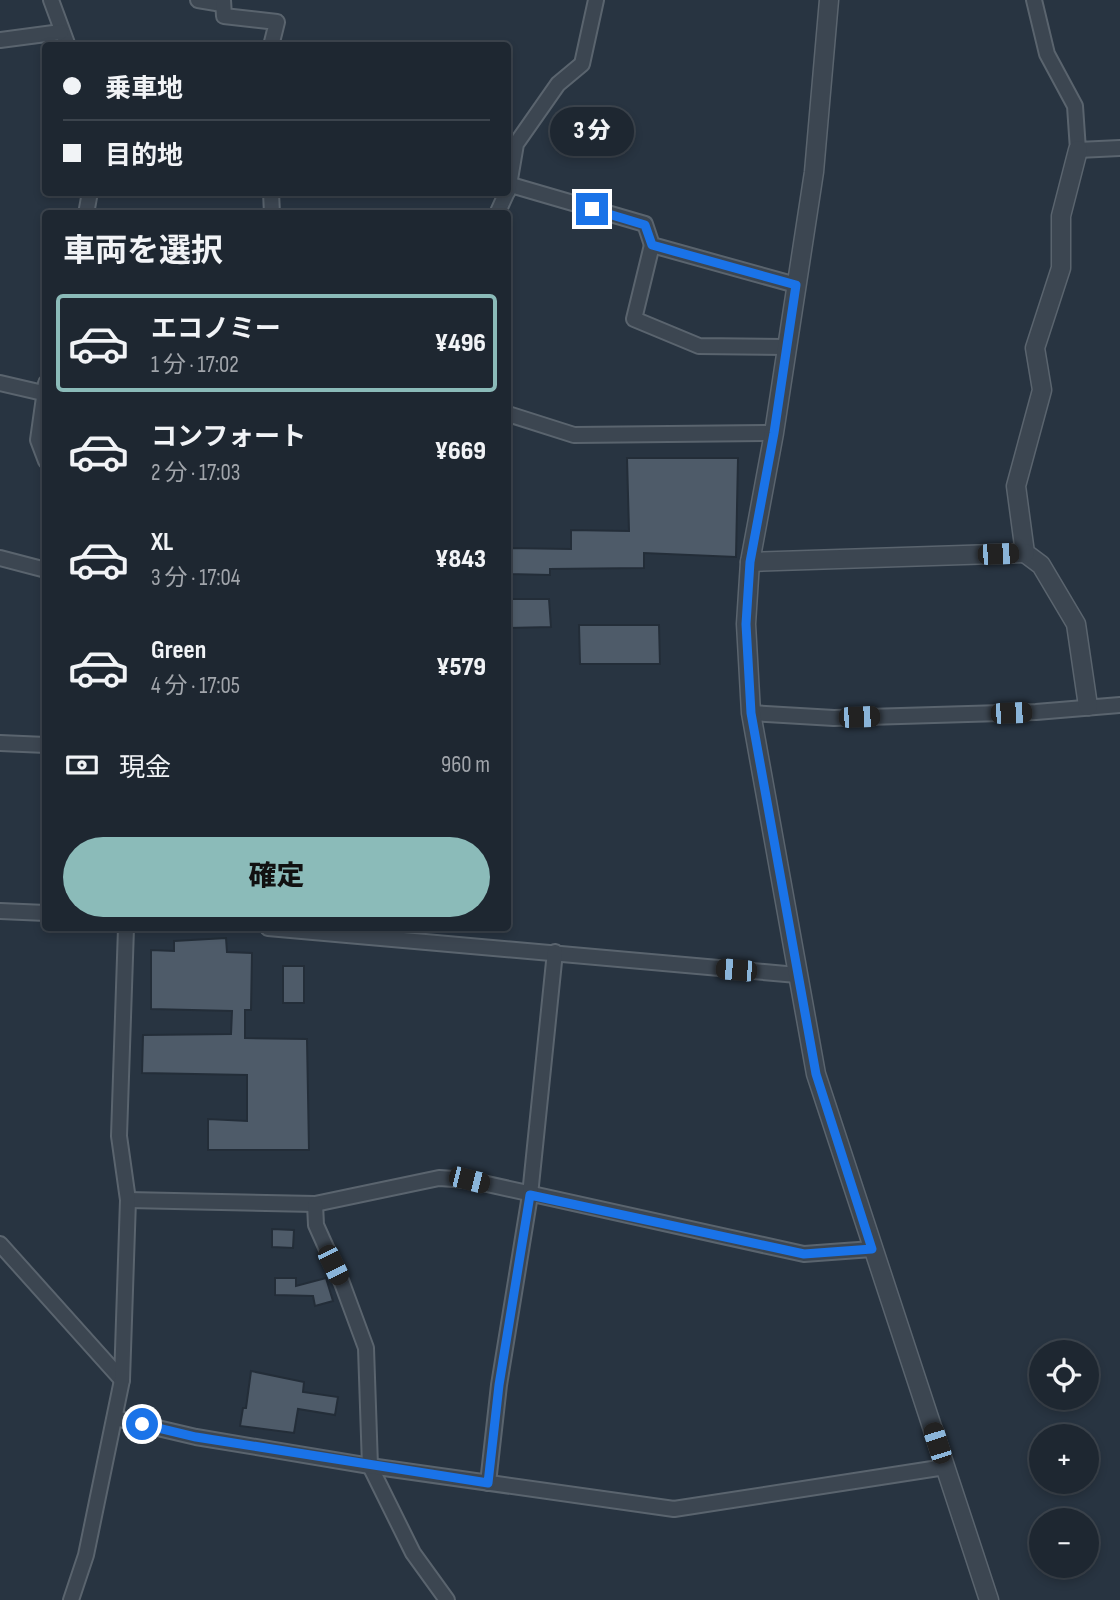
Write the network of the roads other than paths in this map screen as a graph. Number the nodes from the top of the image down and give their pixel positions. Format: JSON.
{"nodes":[{"id":1,"x":51,"y":0,"type":"edge"},
{"id":2,"x":198,"y":0,"type":"edge"},
{"id":3,"x":596,"y":0,"type":"edge"},
{"id":4,"x":829,"y":0,"type":"edge"},
{"id":5,"x":1034,"y":0,"type":"edge"},
{"id":6,"x":223,"y":2,"type":"edge"},
{"id":7,"x":61,"y":32,"type":"junction"},
{"id":8,"x":0,"y":40,"type":"edge"},
{"id":9,"x":66,"y":42,"type":"edge"},
{"id":10,"x":272,"y":42,"type":"edge"},
{"id":11,"x":1120,"y":148,"type":"edge"},
{"id":12,"x":1078,"y":150,"type":"junction"},
{"id":13,"x":511,"y":177,"type":"edge"},
{"id":14,"x":511,"y":191,"type":"edge"},
{"id":15,"x":652,"y":245,"type":"junction"},
{"id":16,"x":796,"y":285,"type":"junction"},
{"id":17,"x":786,"y":347,"type":"junction"},
{"id":18,"x":0,"y":383,"type":"edge"},
{"id":19,"x":42,"y":388,"type":"edge"},
{"id":20,"x":42,"y":405,"type":"edge"},
{"id":21,"x":511,"y":415,"type":"edge"},
{"id":22,"x":774,"y":433,"type":"junction"},
{"id":23,"x":42,"y":450,"type":"edge"},
{"id":24,"x":1025,"y":553,"type":"junction"},
{"id":25,"x":0,"y":558,"type":"edge"},
{"id":26,"x":750,"y":562,"type":"junction"},
{"id":27,"x":42,"y":569,"type":"edge"},
{"id":28,"x":1120,"y":705,"type":"edge"},
{"id":29,"x":1088,"y":706,"type":"junction"},
{"id":30,"x":751,"y":713,"type":"junction"},
{"id":31,"x":0,"y":743,"type":"edge"},
{"id":32,"x":42,"y":745,"type":"edge"},
{"id":33,"x":0,"y":911,"type":"edge"},
{"id":34,"x":42,"y":913,"type":"edge"},
{"id":35,"x":126,"y":931,"type":"edge"},
{"id":36,"x":304,"y":931,"type":"edge"},
{"id":37,"x":555,"y":952,"type":"junction"},
{"id":38,"x":797,"y":975,"type":"junction"},
{"id":39,"x":530,"y":1195,"type":"junction"},
{"id":40,"x":128,"y":1200,"type":"junction"},
{"id":41,"x":315,"y":1205,"type":"junction"},
{"id":42,"x":0,"y":1244,"type":"edge"},
{"id":43,"x":872,"y":1249,"type":"junction"},
{"id":44,"x":122,"y":1380,"type":"junction"},
{"id":45,"x":115,"y":1418,"type":"junction"},
{"id":46,"x":370,"y":1466,"type":"junction"},
{"id":47,"x":945,"y":1467,"type":"junction"},
{"id":48,"x":488,"y":1483,"type":"junction"},
{"id":49,"x":71,"y":1600,"type":"edge"},
{"id":50,"x":447,"y":1600,"type":"edge"},
{"id":51,"x":989,"y":1600,"type":"edge"}],
"edges":[{"from":1,"to":7,"type":"street"},
{"from":2,"to":6,"type":"street"},
{"from":3,"to":13,"type":"street"},
{"from":4,"to":16,"type":"street"},
{"from":5,"to":12,"type":"street"},
{"from":6,"to":10,"type":"street"},
{"from":7,"to":8,"type":"street"},
{"from":7,"to":9,"type":"street"},
{"from":11,"to":12,"type":"street"},
{"from":12,"to":24,"type":"street"},
{"from":14,"to":15,"type":"street"},
{"from":15,"to":16,"type":"street"},
{"from":15,"to":17,"type":"street"},
{"from":16,"to":17,"type":"street"},
{"from":17,"to":22,"type":"street"},
{"from":18,"to":19,"type":"street"},
{"from":20,"to":23,"type":"street"},
{"from":21,"to":22,"type":"street"},
{"from":22,"to":26,"type":"street"},
{"from":24,"to":26,"type":"street"},
{"from":24,"to":29,"type":"street"},
{"from":25,"to":27,"type":"street"},
{"from":26,"to":30,"type":"street"},
{"from":28,"to":29,"type":"street"},
{"from":29,"to":30,"type":"street"},
{"from":30,"to":38,"type":"street"},
{"from":31,"to":32,"type":"street"},
{"from":33,"to":34,"type":"street"},
{"from":35,"to":40,"type":"street"},
{"from":36,"to":37,"type":"street"},
{"from":37,"to":38,"type":"street"},
{"from":37,"to":39,"type":"street"},
{"from":38,"to":43,"type":"street"},
{"from":39,"to":41,"type":"street"},
{"from":39,"to":43,"type":"street"},
{"from":39,"to":48,"type":"street"},
{"from":40,"to":41,"type":"street"},
{"from":40,"to":44,"type":"street"},
{"from":41,"to":46,"type":"street"},
{"from":42,"to":44,"type":"street"},
{"from":43,"to":47,"type":"street"},
{"from":44,"to":45,"type":"street"},
{"from":45,"to":46,"type":"street"},
{"from":45,"to":49,"type":"street"},
{"from":46,"to":48,"type":"street"},
{"from":46,"to":50,"type":"street"},
{"from":47,"to":48,"type":"street"},
{"from":47,"to":51,"type":"street"}]}
